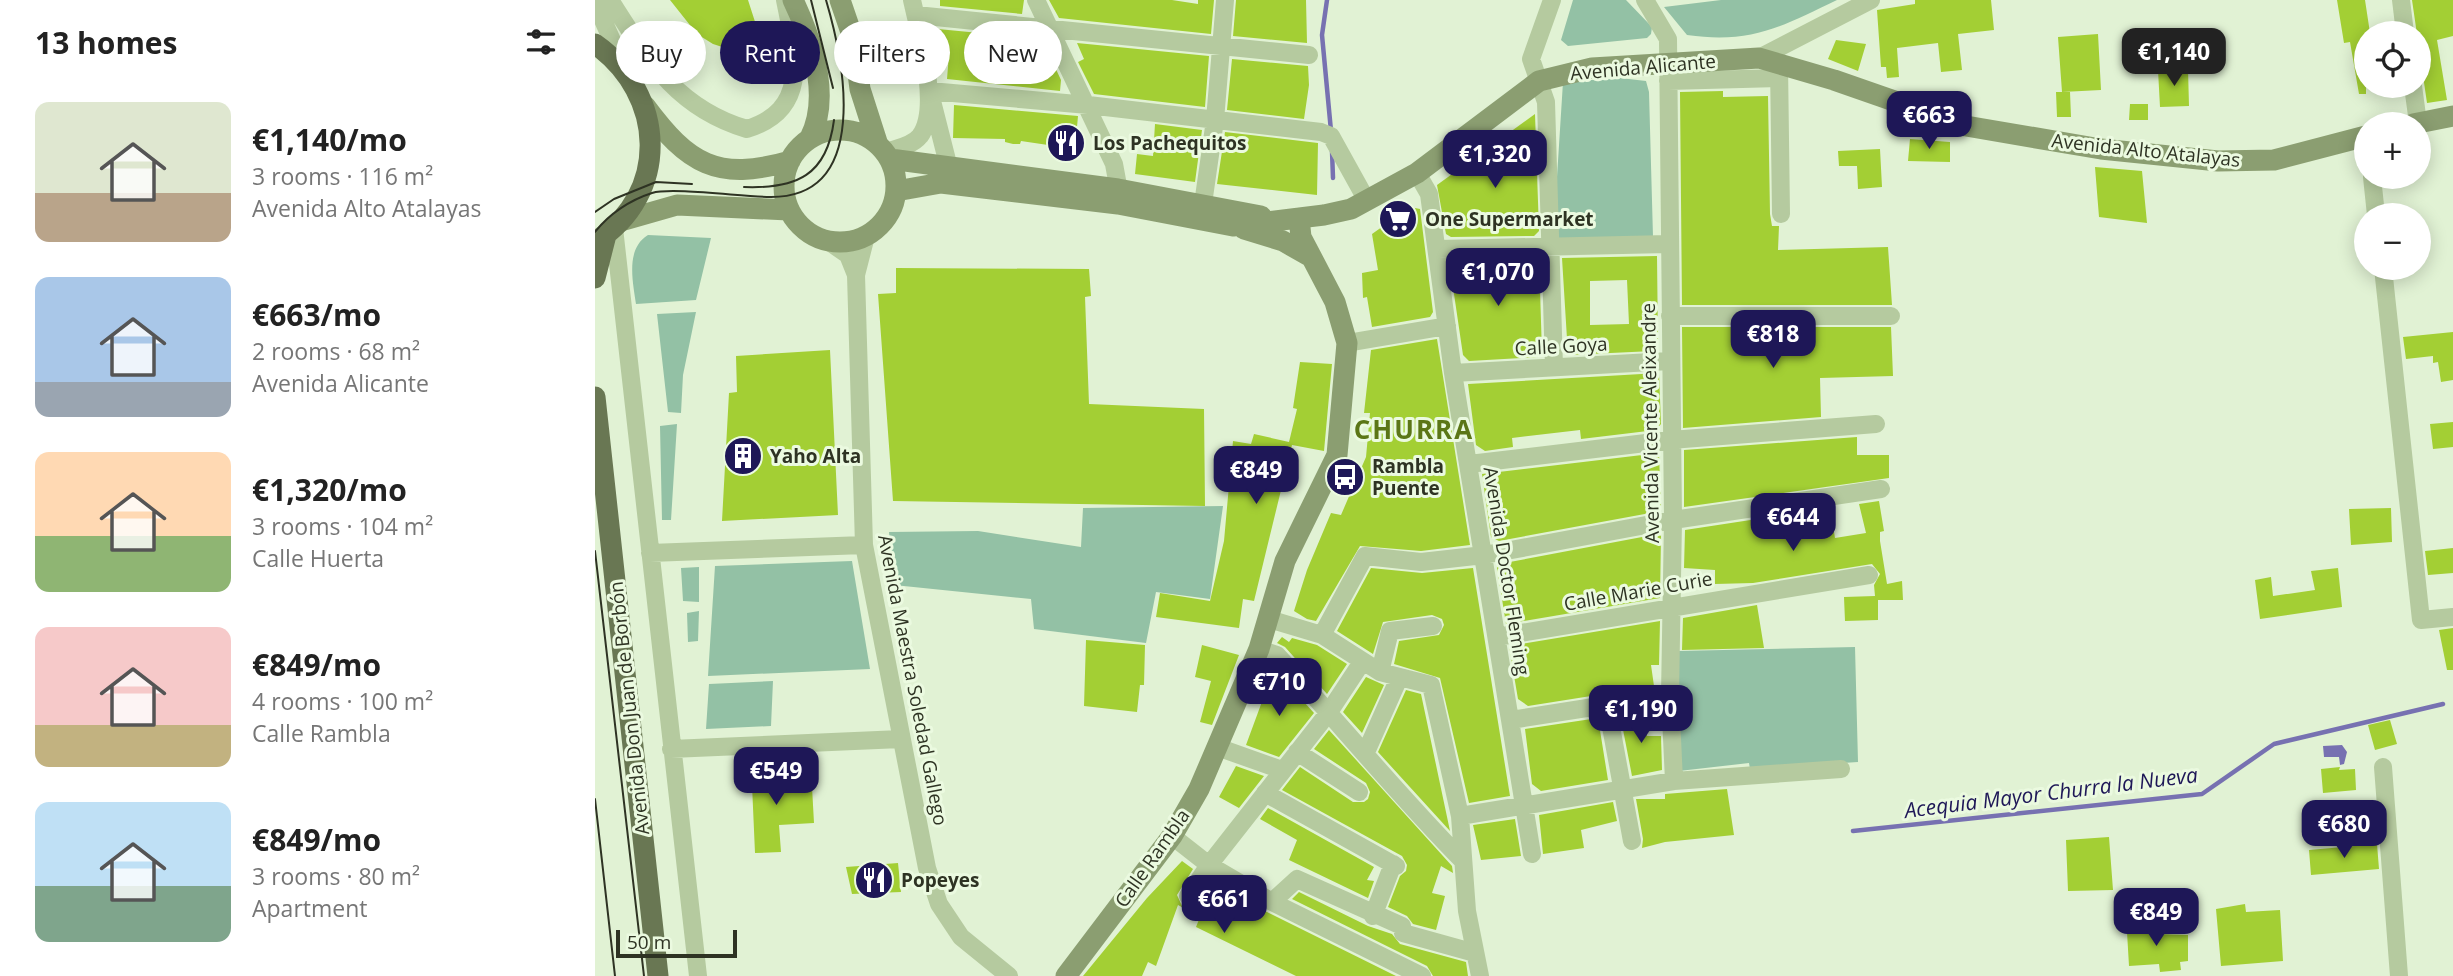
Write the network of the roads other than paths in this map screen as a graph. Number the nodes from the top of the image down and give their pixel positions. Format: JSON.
{"nodes":[{"id":1,"x":610,"y":0,"type":"edge"},
{"id":2,"x":785,"y":0,"type":"edge"},
{"id":3,"x":793,"y":0,"type":"edge"},
{"id":4,"x":840,"y":0,"type":"edge"},
{"id":5,"x":1036,"y":0,"type":"edge"},
{"id":6,"x":1225,"y":0,"type":"edge"},
{"id":7,"x":1552,"y":0,"type":"edge"},
{"id":8,"x":1645,"y":0,"type":"edge"},
{"id":9,"x":1871,"y":0,"type":"edge"},
{"id":10,"x":2401,"y":0,"type":"edge"},
{"id":11,"x":595,"y":2,"type":"edge"},
{"id":12,"x":914,"y":8,"type":"edge"},
{"id":13,"x":1006,"y":21,"type":"edge"},
{"id":14,"x":1045,"y":21,"type":"edge"},
{"id":15,"x":2404,"y":21,"type":"edge"},
{"id":16,"x":1062,"y":29,"type":"edge"},
{"id":17,"x":595,"y":44,"type":"edge"},
{"id":18,"x":1220,"y":47,"type":"junction"},
{"id":19,"x":616,"y":50,"type":"edge"},
{"id":20,"x":1062,"y":54,"type":"edge"},
{"id":21,"x":1309,"y":55,"type":"dead end"},
{"id":22,"x":616,"y":62,"type":"edge"},
{"id":23,"x":1772,"y":67,"type":"junction"},
{"id":24,"x":1668,"y":72,"type":"junction"},
{"id":25,"x":1539,"y":81,"type":"junction"},
{"id":26,"x":633,"y":84,"type":"edge"},
{"id":27,"x":930,"y":91,"type":"junction"},
{"id":28,"x":1088,"y":105,"type":"junction"},
{"id":29,"x":645,"y":106,"type":"junction"},
{"id":30,"x":2453,"y":116,"type":"edge"},
{"id":31,"x":1215,"y":120,"type":"junction"},
{"id":32,"x":2431,"y":121,"type":"edge"},
{"id":33,"x":1966,"y":126,"type":"joint"},
{"id":34,"x":810,"y":138,"type":"junction"},
{"id":35,"x":2354,"y":139,"type":"edge"},
{"id":36,"x":884,"y":151,"type":"junction"},
{"id":37,"x":790,"y":161,"type":"junction"},
{"id":38,"x":949,"y":169,"type":"junction"},
{"id":39,"x":1417,"y":173,"type":"junction"},
{"id":40,"x":897,"y":191,"type":"junction"},
{"id":41,"x":1120,"y":197,"type":"junction"},
{"id":42,"x":1203,"y":204,"type":"junction"},
{"id":43,"x":1359,"y":205,"type":"junction"},
{"id":44,"x":789,"y":210,"type":"junction"},
{"id":45,"x":1781,"y":214,"type":"dead end"},
{"id":46,"x":1290,"y":220,"type":"junction"},
{"id":47,"x":1233,"y":226,"type":"junction"},
{"id":48,"x":609,"y":231,"type":"edge"},
{"id":49,"x":866,"y":236,"type":"junction"},
{"id":50,"x":828,"y":241,"type":"junction"},
{"id":51,"x":1668,"y":244,"type":"junction"},
{"id":52,"x":1549,"y":246,"type":"junction"},
{"id":53,"x":1438,"y":248,"type":"junction"},
{"id":54,"x":1313,"y":258,"type":"junction"},
{"id":55,"x":856,"y":275,"type":"junction"},
{"id":56,"x":595,"y":278,"type":"edge"},
{"id":57,"x":2384,"y":280,"type":"edge"},
{"id":58,"x":1670,"y":316,"type":"junction"},
{"id":59,"x":1891,"y":316,"type":"dead end"},
{"id":60,"x":1447,"y":326,"type":"junction"},
{"id":61,"x":1346,"y":343,"type":"junction"},
{"id":62,"x":1670,"y":361,"type":"junction"},
{"id":63,"x":1554,"y":367,"type":"junction"},
{"id":64,"x":1453,"y":373,"type":"junction"},
{"id":65,"x":595,"y":397,"type":"edge"},
{"id":66,"x":1876,"y":424,"type":"dead end"},
{"id":67,"x":1671,"y":440,"type":"junction"},
{"id":68,"x":1469,"y":464,"type":"junction"},
{"id":69,"x":1881,"y":489,"type":"dead end"},
{"id":70,"x":1673,"y":520,"type":"junction"},
{"id":71,"x":864,"y":545,"type":"junction"},
{"id":72,"x":650,"y":553,"type":"junction"},
{"id":73,"x":1484,"y":555,"type":"junction"},
{"id":74,"x":1869,"y":575,"type":"dead end"},
{"id":75,"x":1671,"y":606,"type":"junction"},
{"id":76,"x":2448,"y":617,"type":"edge"},
{"id":77,"x":1269,"y":619,"type":"junction"},
{"id":78,"x":1433,"y":626,"type":"dead end"},
{"id":79,"x":1322,"y":635,"type":"junction"},
{"id":80,"x":1497,"y":637,"type":"junction"},
{"id":81,"x":1259,"y":649,"type":"junction"},
{"id":82,"x":1362,"y":662,"type":"junction"},
{"id":83,"x":1380,"y":672,"type":"junction"},
{"id":84,"x":1399,"y":678,"type":"junction"},
{"id":85,"x":1670,"y":695,"type":"junction"},
{"id":86,"x":1607,"y":705,"type":"junction"},
{"id":87,"x":1329,"y":712,"type":"junction"},
{"id":88,"x":1511,"y":720,"type":"junction"},
{"id":89,"x":901,"y":739,"type":"junction"},
{"id":90,"x":1217,"y":747,"type":"junction"},
{"id":91,"x":671,"y":749,"type":"junction"},
{"id":92,"x":1297,"y":752,"type":"junction"},
{"id":93,"x":1366,"y":752,"type":"junction"},
{"id":94,"x":2383,"y":767,"type":"dead end"},
{"id":95,"x":1841,"y":769,"type":"dead end"},
{"id":96,"x":1282,"y":770,"type":"junction"},
{"id":97,"x":1674,"y":781,"type":"junction"},
{"id":98,"x":1622,"y":790,"type":"junction"},
{"id":99,"x":1359,"y":792,"type":"dead end"},
{"id":100,"x":1265,"y":793,"type":"junction"},
{"id":101,"x":1525,"y":804,"type":"junction"},
{"id":102,"x":1459,"y":816,"type":"junction"},
{"id":103,"x":1172,"y":836,"type":"junction"},
{"id":104,"x":1632,"y":841,"type":"dead end"},
{"id":105,"x":1532,"y":855,"type":"dead end"},
{"id":106,"x":1463,"y":861,"type":"junction"},
{"id":107,"x":1209,"y":865,"type":"junction"},
{"id":108,"x":1188,"y":896,"type":"dead end"},
{"id":109,"x":1272,"y":902,"type":"junction"},
{"id":110,"x":1373,"y":916,"type":"junction"},
{"id":111,"x":1475,"y":953,"type":"junction"},
{"id":112,"x":658,"y":976,"type":"edge"},
{"id":113,"x":698,"y":976,"type":"edge"},
{"id":114,"x":1009,"y":976,"type":"edge"},
{"id":115,"x":1066,"y":976,"type":"edge"},
{"id":116,"x":1422,"y":976,"type":"edge"},
{"id":117,"x":1480,"y":976,"type":"edge"},
{"id":118,"x":2399,"y":976,"type":"edge"}],
"edges":[{"from":1,"to":2,"type":"street"},
{"from":3,"to":34,"type":"main road"},
{"from":4,"to":36,"type":"main road"},
{"from":5,"to":14,"type":"street"},
{"from":6,"to":18,"type":"street"},
{"from":7,"to":25,"type":"street"},
{"from":8,"to":24,"type":"street","name":"Avenida Vicente Aleixandre"},
{"from":9,"to":23,"type":"street"},
{"from":10,"to":15,"type":"street"},
{"from":11,"to":19,"type":"street"},
{"from":12,"to":13,"type":"street"},
{"from":12,"to":27,"type":"street"},
{"from":16,"to":18,"type":"street"},
{"from":17,"to":22,"type":"main road"},
{"from":18,"to":21,"type":"street"},
{"from":18,"to":31,"type":"street"},
{"from":20,"to":28,"type":"street"},
{"from":23,"to":24,"type":"main road","name":"Avenida Alicante"},
{"from":23,"to":33,"type":"main road","name":"Avenida Alicante"},
{"from":23,"to":45,"type":"street"},
{"from":24,"to":25,"type":"main road","name":"Avenida Alicante"},
{"from":24,"to":51,"type":"street","name":"Avenida Vicente Aleixandre"},
{"from":25,"to":39,"type":"main road","name":"Avenida Alicante"},
{"from":25,"to":52,"type":"street"},
{"from":26,"to":29,"type":"main road"},
{"from":27,"to":28,"type":"street"},
{"from":27,"to":36,"type":"street"},
{"from":27,"to":38,"type":"street"},
{"from":28,"to":31,"type":"street"},
{"from":28,"to":41,"type":"street"},
{"from":29,"to":37,"type":"main road"},
{"from":29,"to":48,"type":"main road"},
{"from":30,"to":32,"type":"main road"},
{"from":31,"to":42,"type":"street"},
{"from":31,"to":43,"type":"street"},
{"from":33,"to":35,"type":"main road","name":"Avenida Alto Atalayas"},
{"from":34,"to":36,"type":"main road"},
{"from":34,"to":37,"type":"main road"},
{"from":36,"to":38,"type":"main road"},
{"from":36,"to":40,"type":"main road"},
{"from":37,"to":44,"type":"main road"},
{"from":38,"to":41,"type":"main road"},
{"from":39,"to":43,"type":"main road","name":"Avenida Alicante"},
{"from":39,"to":53,"type":"street","name":"Avenida Doctor Fleming"},
{"from":40,"to":41,"type":"main road"},
{"from":40,"to":49,"type":"main road"},
{"from":41,"to":42,"type":"main road"},
{"from":41,"to":47,"type":"main road"},
{"from":42,"to":46,"type":"main road"},
{"from":43,"to":46,"type":"main road","name":"Avenida Alicante"},
{"from":44,"to":48,"type":"main road"},
{"from":44,"to":50,"type":"main road"},
{"from":46,"to":47,"type":"main road","name":"Avenida Alicante"},
{"from":46,"to":54,"type":"main road","name":"Calle Rambla"},
{"from":47,"to":54,"type":"main road"},
{"from":48,"to":56,"type":"main road"},
{"from":48,"to":72,"type":"street"},
{"from":49,"to":50,"type":"main road"},
{"from":49,"to":55,"type":"street","name":"Avenida Maestra Soledad Gallego"},
{"from":50,"to":55,"type":"street"},
{"from":51,"to":52,"type":"street"},
{"from":51,"to":58,"type":"street","name":"Avenida Vicente Aleixandre"},
{"from":52,"to":53,"type":"street"},
{"from":52,"to":63,"type":"street"},
{"from":53,"to":60,"type":"street","name":"Avenida Doctor Fleming"},
{"from":54,"to":61,"type":"main road","name":"Calle Rambla"},
{"from":55,"to":71,"type":"street","name":"Avenida Maestra Soledad Gallego"},
{"from":57,"to":76,"type":"street"},
{"from":58,"to":59,"type":"street"},
{"from":58,"to":62,"type":"street","name":"Avenida Vicente Aleixandre"},
{"from":60,"to":61,"type":"street"},
{"from":60,"to":64,"type":"street","name":"Avenida Doctor Fleming"},
{"from":61,"to":77,"type":"main road","name":"Calle Rambla"},
{"from":62,"to":63,"type":"street","name":"Calle Goya"},
{"from":62,"to":67,"type":"street","name":"Avenida Vicente Aleixandre"},
{"from":63,"to":64,"type":"street","name":"Calle Goya"},
{"from":64,"to":68,"type":"street","name":"Avenida Doctor Fleming"},
{"from":65,"to":112,"type":"main road","name":"Avenida Don Juan de Borbón"},
{"from":66,"to":67,"type":"street"},
{"from":67,"to":68,"type":"street"},
{"from":67,"to":70,"type":"street","name":"Avenida Vicente Aleixandre"},
{"from":68,"to":73,"type":"street","name":"Avenida Doctor Fleming"},
{"from":69,"to":70,"type":"street"},
{"from":70,"to":73,"type":"street"},
{"from":70,"to":75,"type":"street","name":"Avenida Vicente Aleixandre"},
{"from":71,"to":72,"type":"street"},
{"from":71,"to":89,"type":"street","name":"Avenida Maestra Soledad Gallego"},
{"from":72,"to":91,"type":"street"},
{"from":73,"to":79,"type":"street"},
{"from":73,"to":80,"type":"street","name":"Avenida Doctor Fleming"},
{"from":74,"to":75,"type":"street","name":"Calle Marie Curie"},
{"from":75,"to":80,"type":"street","name":"Calle Marie Curie"},
{"from":75,"to":85,"type":"street","name":"Avenida Vicente Aleixandre"},
{"from":77,"to":79,"type":"street"},
{"from":77,"to":81,"type":"main road","name":"Calle Rambla"},
{"from":78,"to":83,"type":"street"},
{"from":79,"to":82,"type":"street"},
{"from":80,"to":88,"type":"street","name":"Avenida Doctor Fleming"},
{"from":81,"to":87,"type":"street"},
{"from":81,"to":90,"type":"main road","name":"Calle Rambla"},
{"from":82,"to":83,"type":"street"},
{"from":82,"to":87,"type":"street"},
{"from":83,"to":84,"type":"street"},
{"from":84,"to":93,"type":"street"},
{"from":84,"to":102,"type":"street"},
{"from":85,"to":86,"type":"street"},
{"from":85,"to":97,"type":"street","name":"Avenida Vicente Aleixandre"},
{"from":86,"to":88,"type":"street"},
{"from":86,"to":98,"type":"street"},
{"from":87,"to":92,"type":"street"},
{"from":87,"to":93,"type":"street"},
{"from":88,"to":101,"type":"street","name":"Avenida Doctor Fleming"},
{"from":89,"to":91,"type":"street"},
{"from":89,"to":114,"type":"street","name":"Avenida Maestra Soledad Gallego"},
{"from":90,"to":96,"type":"street"},
{"from":90,"to":103,"type":"main road","name":"Calle Rambla"},
{"from":91,"to":113,"type":"street"},
{"from":92,"to":96,"type":"street"},
{"from":92,"to":99,"type":"street"},
{"from":93,"to":106,"type":"street"},
{"from":94,"to":118,"type":"street"},
{"from":95,"to":97,"type":"street"},
{"from":96,"to":100,"type":"street"},
{"from":97,"to":98,"type":"street"},
{"from":98,"to":101,"type":"street"},
{"from":98,"to":104,"type":"street"},
{"from":100,"to":107,"type":"street"},
{"from":100,"to":110,"type":"street"},
{"from":101,"to":102,"type":"street"},
{"from":101,"to":105,"type":"street","name":"Avenida Doctor Fleming"},
{"from":102,"to":106,"type":"street"},
{"from":103,"to":107,"type":"street"},
{"from":103,"to":115,"type":"main road","name":"Calle Rambla"},
{"from":106,"to":111,"type":"street"},
{"from":107,"to":108,"type":"street"},
{"from":107,"to":109,"type":"street"},
{"from":109,"to":110,"type":"street"},
{"from":109,"to":116,"type":"street"},
{"from":110,"to":111,"type":"street"},
{"from":111,"to":117,"type":"street"}]}
